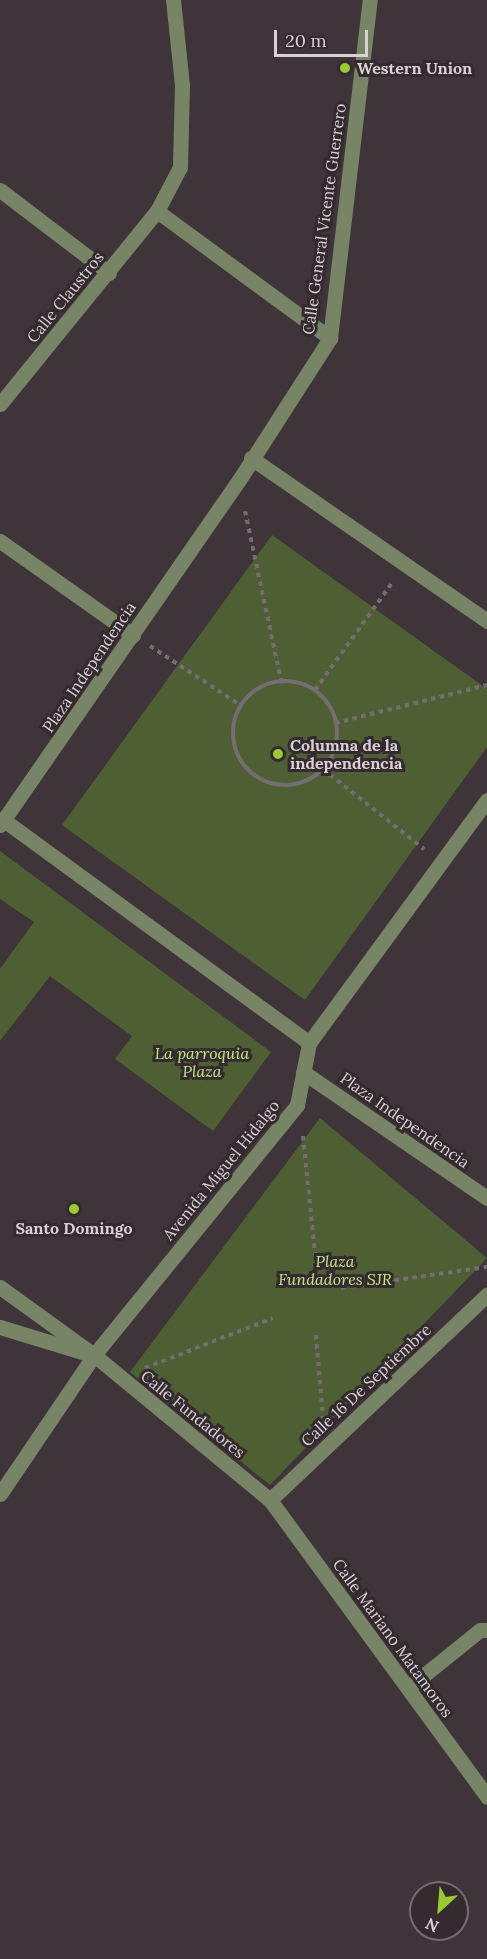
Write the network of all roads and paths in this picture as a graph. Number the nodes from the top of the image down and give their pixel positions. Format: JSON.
{"nodes":[{"id":1,"x":173,"y":0,"type":"edge"},
{"id":2,"x":370,"y":0,"type":"edge"},
{"id":3,"x":0,"y":190,"type":"edge"},
{"id":4,"x":157,"y":211,"type":"junction"},
{"id":5,"x":109,"y":273,"type":"junction"},
{"id":6,"x":330,"y":338,"type":"junction"},
{"id":7,"x":0,"y":404,"type":"edge"},
{"id":8,"x":252,"y":458,"type":"junction"},
{"id":9,"x":238,"y":480,"type":"junction"},
{"id":10,"x":0,"y":541,"type":"edge"},
{"id":11,"x":405,"y":564,"type":"junction"},
{"id":12,"x":487,"y":621,"type":"edge"},
{"id":13,"x":133,"y":635,"type":"junction"},
{"id":14,"x":281,"y":680,"type":"junction"},
{"id":15,"x":487,"y":685,"type":"edge"},
{"id":16,"x":315,"y":690,"type":"junction"},
{"id":17,"x":240,"y":705,"type":"junction"},
{"id":18,"x":335,"y":723,"type":"junction"},
{"id":19,"x":323,"y":769,"type":"junction"},
{"id":20,"x":487,"y":800,"type":"edge"},
{"id":21,"x":3,"y":823,"type":"edge"},
{"id":22,"x":440,"y":863,"type":"junction"},
{"id":23,"x":309,"y":1043,"type":"junction"},
{"id":24,"x":303,"y":1072,"type":"junction"},
{"id":25,"x":297,"y":1105,"type":"junction"},
{"id":26,"x":487,"y":1198,"type":"edge"},
{"id":27,"x":316,"y":1265,"type":"dead end"},
{"id":28,"x":487,"y":1266,"type":"edge"},
{"id":29,"x":0,"y":1287,"type":"edge"},
{"id":30,"x":341,"y":1288,"type":"dead end"},
{"id":31,"x":487,"y":1295,"type":"edge"},
{"id":32,"x":273,"y":1318,"type":"dead end"},
{"id":33,"x":0,"y":1327,"type":"edge"},
{"id":34,"x":316,"y":1335,"type":"dead end"},
{"id":35,"x":94,"y":1355,"type":"junction"},
{"id":36,"x":122,"y":1378,"type":"junction"},
{"id":37,"x":325,"y":1449,"type":"junction"},
{"id":38,"x":0,"y":1494,"type":"edge"},
{"id":39,"x":270,"y":1500,"type":"junction"},
{"id":40,"x":487,"y":1630,"type":"edge"},
{"id":41,"x":408,"y":1688,"type":"junction"},
{"id":42,"x":486,"y":1792,"type":"edge"}],
"edges":[{"from":1,"to":4,"type":"street","name":"Calle Claustros"},
{"from":2,"to":6,"type":"street","name":"Calle General Vicente Guerrero"},
{"from":3,"to":5,"type":"street"},
{"from":4,"to":5,"type":"street","name":"Calle Claustros"},
{"from":4,"to":6,"type":"street"},
{"from":5,"to":7,"type":"street","name":"Calle Claustros"},
{"from":6,"to":8,"type":"street","name":"Calle General Vicente Guerrero"},
{"from":8,"to":9,"type":"street","name":"Plaza Independencia"},
{"from":8,"to":11,"type":"street"},
{"from":9,"to":13,"type":"street","name":"Plaza Independencia"},
{"from":9,"to":14,"type":"path"},
{"from":10,"to":13,"type":"street"},
{"from":11,"to":12,"type":"street"},
{"from":11,"to":16,"type":"path"},
{"from":13,"to":17,"type":"path"},
{"from":13,"to":21,"type":"street","name":"Plaza Independencia"},
{"from":14,"to":16,"type":"path"},
{"from":14,"to":17,"type":"path"},
{"from":15,"to":18,"type":"path"},
{"from":16,"to":18,"type":"path"},
{"from":17,"to":19,"type":"path"},
{"from":18,"to":19,"type":"path"},
{"from":19,"to":22,"type":"path"},
{"from":20,"to":22,"type":"street","name":"Avenida Miguel Hidalgo"},
{"from":21,"to":23,"type":"street","name":"Plaza Independencia"},
{"from":22,"to":23,"type":"street","name":"Avenida Miguel Hidalgo"},
{"from":23,"to":24,"type":"street","name":"Avenida Miguel Hidalgo"},
{"from":24,"to":25,"type":"street","name":"Avenida Miguel Hidalgo"},
{"from":24,"to":26,"type":"street","name":"Plaza Independencia"},
{"from":25,"to":27,"type":"path"},
{"from":25,"to":35,"type":"street","name":"Avenida Miguel Hidalgo"},
{"from":28,"to":30,"type":"path"},
{"from":29,"to":35,"type":"street","name":"Calle Fundadores"},
{"from":31,"to":37,"type":"street","name":"Calle 16 De Septiembre"},
{"from":32,"to":36,"type":"path"},
{"from":33,"to":35,"type":"street"},
{"from":34,"to":37,"type":"path"},
{"from":35,"to":36,"type":"street","name":"Calle Fundadores"},
{"from":35,"to":38,"type":"street","name":"Avenida Miguel Hidalgo"},
{"from":36,"to":39,"type":"street","name":"Calle Fundadores"},
{"from":37,"to":39,"type":"street","name":"Calle 16 De Septiembre"},
{"from":39,"to":41,"type":"street","name":"Calle Mariano Matamoros"},
{"from":40,"to":41,"type":"street"},
{"from":41,"to":42,"type":"street","name":"Calle Mariano Matamoros"}]}
